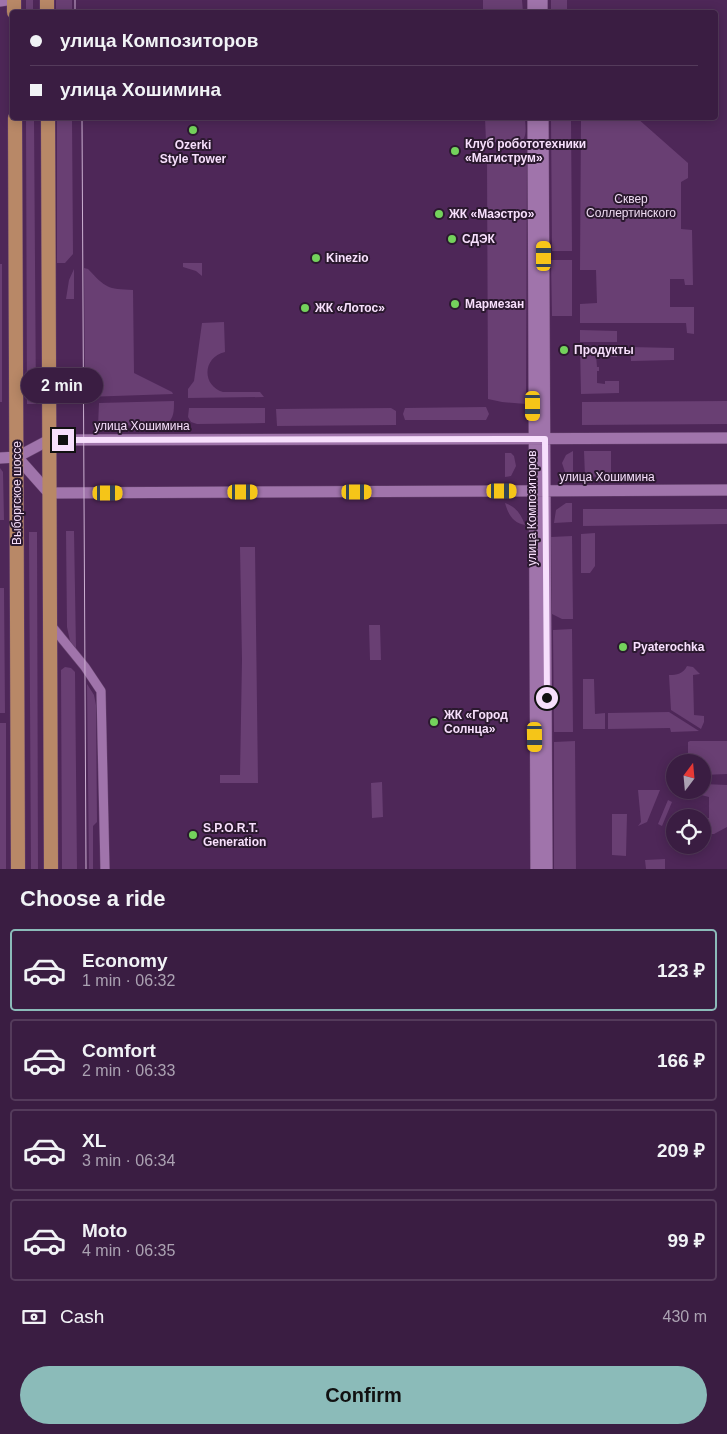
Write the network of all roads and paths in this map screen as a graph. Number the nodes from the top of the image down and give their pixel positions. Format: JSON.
{"nodes":[{"id":1,"x":14,"y":0,"type":"edge"},
{"id":2,"x":0,"y":2,"type":"edge"},
{"id":3,"x":15,"y":120,"type":"edge"},
{"id":4,"x":48,"y":120,"type":"edge"},
{"id":5,"x":533,"y":120,"type":"edge"},
{"id":6,"x":543,"y":120,"type":"edge"},
{"id":7,"x":727,"y":438,"type":"edge"},
{"id":8,"x":539,"y":439,"type":"junction"},
{"id":9,"x":49,"y":440,"type":"junction"},
{"id":10,"x":17,"y":457,"type":"junction"},
{"id":11,"x":0,"y":458,"type":"edge"},
{"id":12,"x":727,"y":490,"type":"edge"},
{"id":13,"x":540,"y":491,"type":"junction"},
{"id":14,"x":49,"y":493,"type":"junction"},
{"id":15,"x":50,"y":624,"type":"junction"},
{"id":16,"x":18,"y":869,"type":"edge"},
{"id":17,"x":51,"y":869,"type":"edge"},
{"id":18,"x":104,"y":869,"type":"edge"},
{"id":19,"x":536,"y":869,"type":"edge"},
{"id":20,"x":547,"y":869,"type":"edge"}],
"edges":[{"from":1,"to":2,"type":"street"},
{"from":3,"to":10,"type":"main road","name":"Выборгское шоссе"},
{"from":4,"to":9,"type":"main road"},
{"from":5,"to":8,"type":"street","name":"улица Композиторов"},
{"from":6,"to":8,"type":"street","name":"улица Композиторов"},
{"from":7,"to":8,"type":"street","name":"улица Хошимина"},
{"from":8,"to":9,"type":"street","name":"улица Хошимина"},
{"from":8,"to":13,"type":"street","name":"улица Композиторов"},
{"from":9,"to":10,"type":"street","name":"улица Хошимина"},
{"from":9,"to":14,"type":"main road"},
{"from":10,"to":11,"type":"street"},
{"from":10,"to":14,"type":"street"},
{"from":10,"to":16,"type":"main road","name":"Выборгское шоссе"},
{"from":12,"to":13,"type":"street","name":"улица Хошимина"},
{"from":13,"to":14,"type":"street","name":"улица Хошимина"},
{"from":13,"to":19,"type":"street","name":"улица Композиторов"},
{"from":13,"to":20,"type":"street","name":"улица Композиторов"},
{"from":14,"to":15,"type":"main road"},
{"from":15,"to":17,"type":"main road"},
{"from":15,"to":18,"type":"street"}]}
